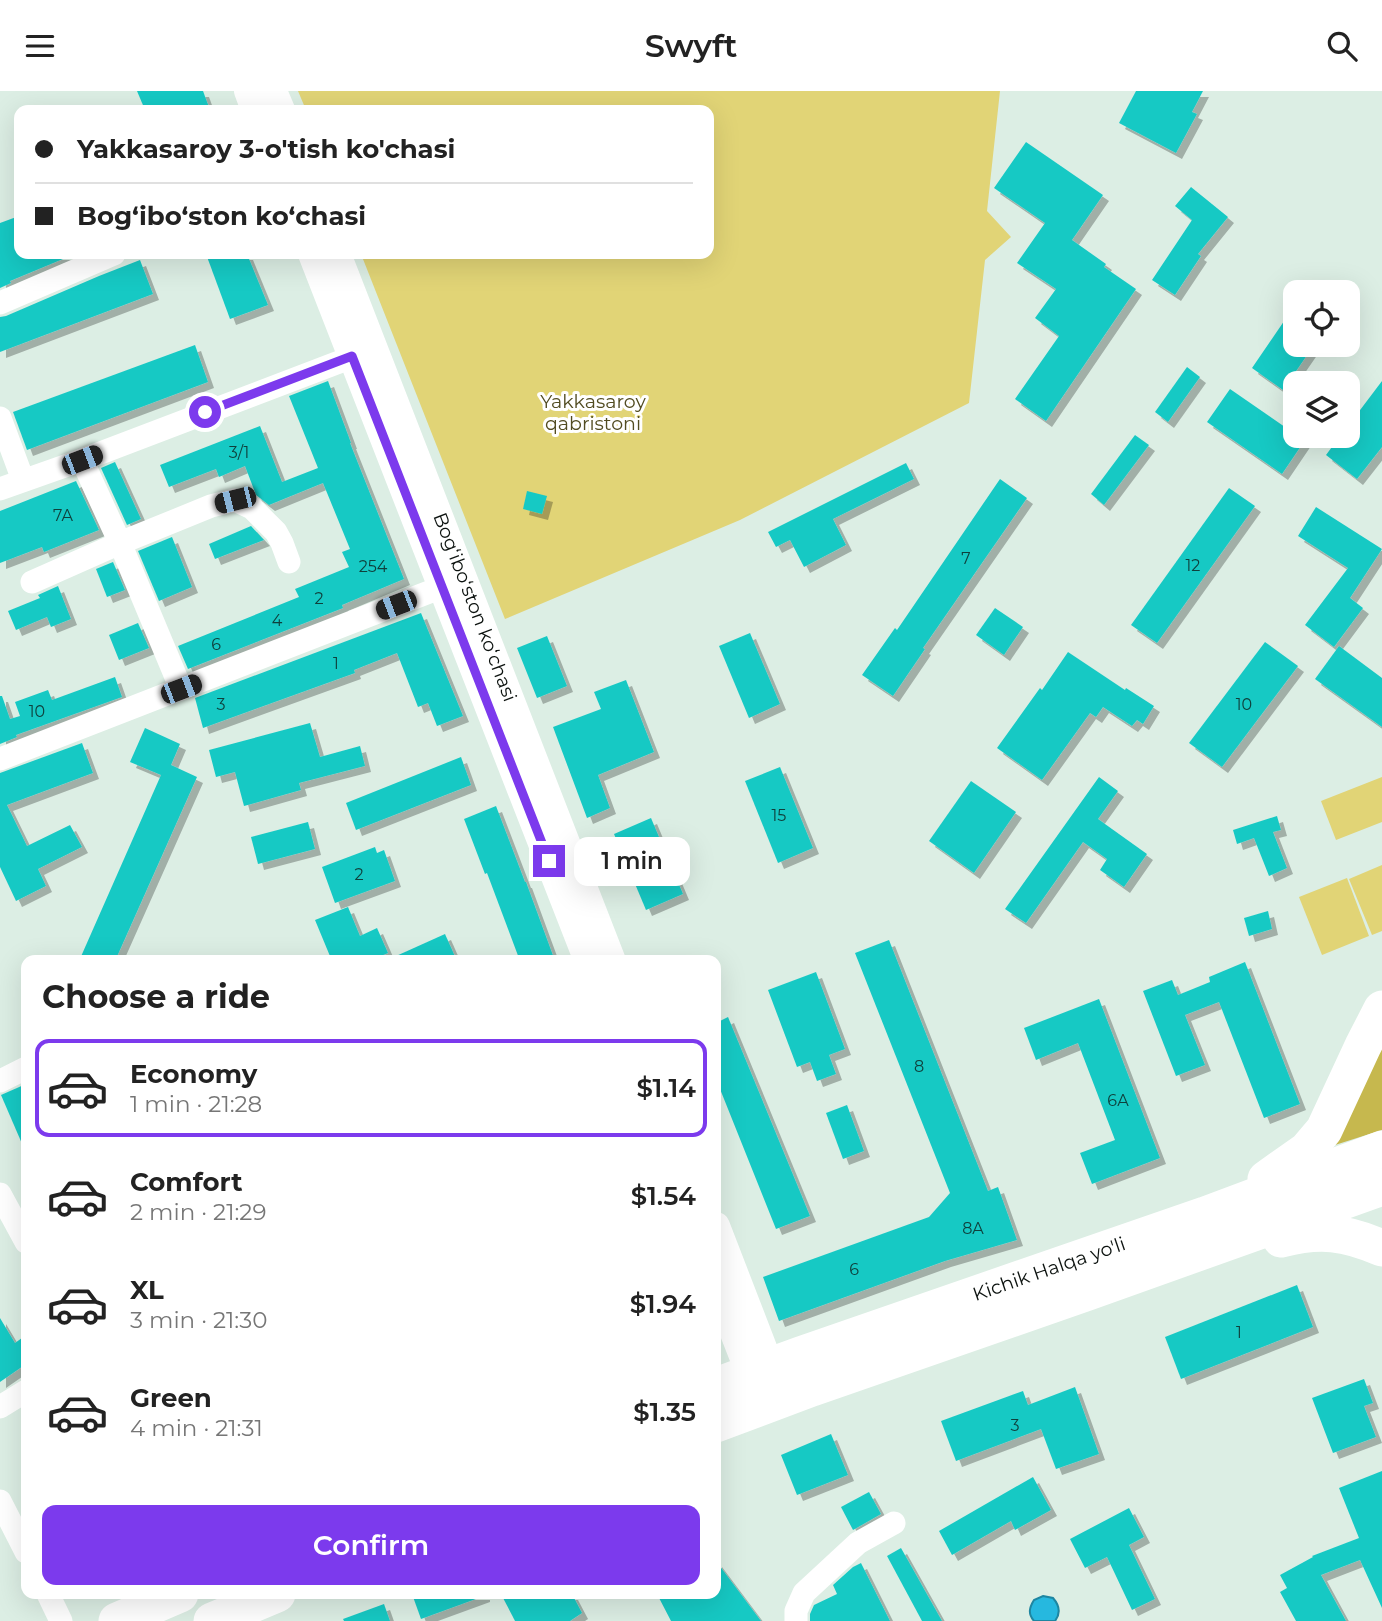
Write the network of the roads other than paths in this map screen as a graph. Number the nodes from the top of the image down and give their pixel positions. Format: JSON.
{"nodes":[{"id":1,"x":102,"y":259,"type":"edge"},
{"id":2,"x":315,"y":259,"type":"edge"},
{"id":3,"x":338,"y":259,"type":"edge"},
{"id":4,"x":0,"y":303,"type":"edge"},
{"id":5,"x":363,"y":352,"type":"junction"},
{"id":6,"x":0,"y":418,"type":"edge"},
{"id":7,"x":82,"y":460,"type":"junction"},
{"id":8,"x":23,"y":480,"type":"junction"},
{"id":9,"x":0,"y":489,"type":"edge"},
{"id":10,"x":120,"y":543,"type":"junction"},
{"id":11,"x":289,"y":562,"type":"dead end"},
{"id":12,"x":33,"y":582,"type":"dead end"},
{"id":13,"x":442,"y":587,"type":"junction"},
{"id":14,"x":181,"y":689,"type":"junction"},
{"id":15,"x":0,"y":759,"type":"edge"},
{"id":16,"x":586,"y":955,"type":"edge"},
{"id":17,"x":610,"y":955,"type":"edge"},
{"id":18,"x":1382,"y":1009,"type":"edge"},
{"id":19,"x":21,"y":1070,"type":"edge"},
{"id":20,"x":0,"y":1081,"type":"edge"},
{"id":21,"x":1382,"y":1149,"type":"edge"},
{"id":22,"x":1382,"y":1187,"type":"edge"},
{"id":23,"x":0,"y":1194,"type":"edge"},
{"id":24,"x":1205,"y":1215,"type":"junction"},
{"id":25,"x":21,"y":1233,"type":"edge"},
{"id":26,"x":721,"y":1242,"type":"edge"},
{"id":27,"x":1382,"y":1248,"type":"edge"},
{"id":28,"x":1124,"y":1280,"type":"junction"},
{"id":29,"x":721,"y":1296,"type":"edge"},
{"id":30,"x":760,"y":1370,"type":"junction"},
{"id":31,"x":721,"y":1384,"type":"edge"},
{"id":32,"x":21,"y":1394,"type":"edge"},
{"id":33,"x":773,"y":1403,"type":"junction"},
{"id":34,"x":0,"y":1407,"type":"edge"},
{"id":35,"x":721,"y":1422,"type":"edge"},
{"id":36,"x":0,"y":1501,"type":"edge"},
{"id":37,"x":894,"y":1523,"type":"dead end"},
{"id":38,"x":21,"y":1542,"type":"edge"},
{"id":39,"x":50,"y":1599,"type":"edge"},
{"id":40,"x":168,"y":1599,"type":"edge"},
{"id":41,"x":265,"y":1599,"type":"edge"},
{"id":42,"x":61,"y":1621,"type":"edge"},
{"id":43,"x":117,"y":1621,"type":"edge"},
{"id":44,"x":212,"y":1621,"type":"edge"},
{"id":45,"x":796,"y":1621,"type":"edge"}],
"edges":[{"from":1,"to":4,"type":"street"},
{"from":2,"to":5,"type":"street","name":"Bogʻiboʻston koʻchasi"},
{"from":3,"to":5,"type":"street","name":"Bogʻiboʻston koʻchasi"},
{"from":5,"to":7,"type":"street"},
{"from":5,"to":13,"type":"street","name":"Bogʻiboʻston koʻchasi"},
{"from":5,"to":17,"type":"street","name":"Bogʻiboʻston koʻchasi"},
{"from":6,"to":8,"type":"street"},
{"from":7,"to":8,"type":"street"},
{"from":7,"to":10,"type":"street"},
{"from":8,"to":9,"type":"street"},
{"from":10,"to":11,"type":"street"},
{"from":10,"to":12,"type":"street"},
{"from":10,"to":14,"type":"street"},
{"from":13,"to":14,"type":"street"},
{"from":13,"to":16,"type":"street","name":"Bogʻiboʻston koʻchasi"},
{"from":14,"to":15,"type":"street"},
{"from":18,"to":24,"type":"highway"},
{"from":19,"to":20,"type":"street"},
{"from":21,"to":24,"type":"highway","name":"Kichik Halqa yo'li"},
{"from":22,"to":28,"type":"highway","name":"Kichik Halqa yo'li"},
{"from":23,"to":25,"type":"street"},
{"from":24,"to":30,"type":"highway","name":"Kichik Halqa yo'li"},
{"from":26,"to":30,"type":"street"},
{"from":27,"to":28,"type":"highway"},
{"from":28,"to":33,"type":"highway","name":"Kichik Halqa yo'li"},
{"from":29,"to":30,"type":"street"},
{"from":30,"to":31,"type":"highway","name":"Kichik Halqa yo'li"},
{"from":30,"to":33,"type":"street"},
{"from":32,"to":34,"type":"street"},
{"from":33,"to":35,"type":"highway","name":"Kichik Halqa yo'li"},
{"from":36,"to":38,"type":"street"},
{"from":37,"to":45,"type":"street"},
{"from":39,"to":42,"type":"street"},
{"from":40,"to":43,"type":"highway"},
{"from":41,"to":44,"type":"highway"}]}
